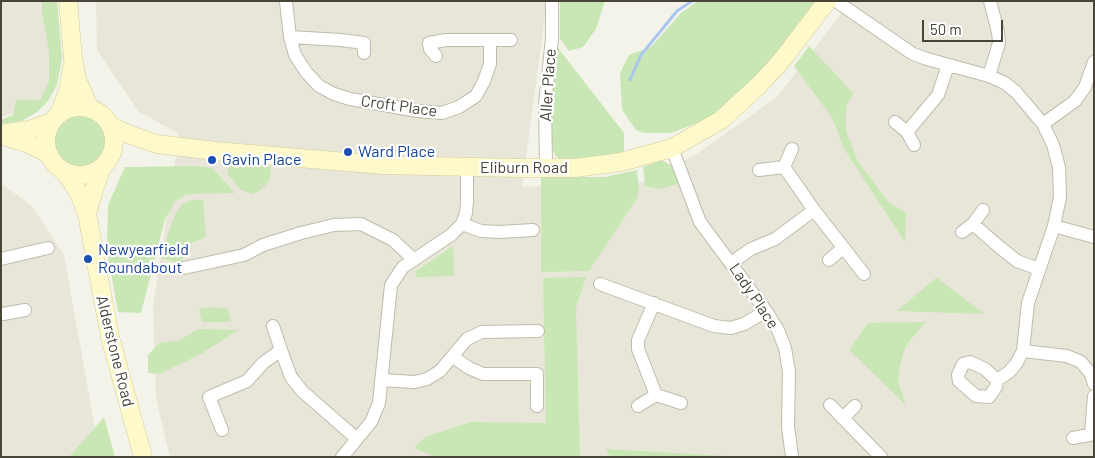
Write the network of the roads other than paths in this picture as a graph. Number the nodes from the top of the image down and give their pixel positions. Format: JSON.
{"nodes":[{"id":1,"x":68,"y":1,"type":"edge"},
{"id":2,"x":286,"y":1,"type":"edge"},
{"id":3,"x":552,"y":1,"type":"edge"},
{"id":4,"x":827,"y":1,"type":"edge"},
{"id":5,"x":836,"y":1,"type":"edge"},
{"id":6,"x":990,"y":1,"type":"edge"},
{"id":7,"x":290,"y":37,"type":"junction"},
{"id":8,"x":490,"y":40,"type":"junction"},
{"id":9,"x":511,"y":40,"type":"dead end"},
{"id":10,"x":364,"y":52,"type":"dead end"},
{"id":11,"x":436,"y":56,"type":"dead end"},
{"id":12,"x":73,"y":58,"type":"junction"},
{"id":13,"x":1094,"y":62,"type":"edge"},
{"id":14,"x":948,"y":65,"type":"junction"},
{"id":15,"x":989,"y":76,"type":"junction"},
{"id":16,"x":1092,"y":78,"type":"edge"},
{"id":17,"x":90,"y":109,"type":"junction"},
{"id":18,"x":56,"y":118,"type":"junction"},
{"id":19,"x":895,"y":122,"type":"dead end"},
{"id":20,"x":1043,"y":124,"type":"junction"},
{"id":21,"x":110,"y":126,"type":"junction"},
{"id":22,"x":907,"y":132,"type":"junction"},
{"id":23,"x":1,"y":135,"type":"edge"},
{"id":24,"x":157,"y":144,"type":"junction"},
{"id":25,"x":914,"y":146,"type":"dead end"},
{"id":26,"x":672,"y":148,"type":"junction"},
{"id":27,"x":792,"y":149,"type":"dead end"},
{"id":28,"x":49,"y":154,"type":"junction"},
{"id":29,"x":107,"y":160,"type":"junction"},
{"id":30,"x":784,"y":167,"type":"junction"},
{"id":31,"x":467,"y":168,"type":"junction"},
{"id":32,"x":546,"y":168,"type":"junction"},
{"id":33,"x":759,"y":170,"type":"dead end"},
{"id":34,"x":64,"y":171,"type":"junction"},
{"id":35,"x":814,"y":210,"type":"junction"},
{"id":36,"x":983,"y":210,"type":"dead end"},
{"id":37,"x":87,"y":214,"type":"junction"},
{"id":38,"x":462,"y":224,"type":"junction"},
{"id":39,"x":973,"y":224,"type":"junction"},
{"id":40,"x":1054,"y":226,"type":"junction"},
{"id":41,"x":533,"y":230,"type":"dead end"},
{"id":42,"x":962,"y":232,"type":"dead end"},
{"id":43,"x":1094,"y":237,"type":"edge"},
{"id":44,"x":48,"y":248,"type":"dead end"},
{"id":45,"x":843,"y":248,"type":"junction"},
{"id":46,"x":1,"y":259,"type":"edge"},
{"id":47,"x":414,"y":260,"type":"junction"},
{"id":48,"x":829,"y":260,"type":"dead end"},
{"id":49,"x":732,"y":263,"type":"junction"},
{"id":50,"x":184,"y":268,"type":"dead end"},
{"id":51,"x":1039,"y":269,"type":"junction"},
{"id":52,"x":864,"y":274,"type":"dead end"},
{"id":53,"x":600,"y":284,"type":"dead end"},
{"id":54,"x":654,"y":303,"type":"junction"},
{"id":55,"x":25,"y":310,"type":"dead end"},
{"id":56,"x":2,"y":312,"type":"edge"},
{"id":57,"x":766,"y":312,"type":"junction"},
{"id":58,"x":273,"y":326,"type":"dead end"},
{"id":59,"x":538,"y":331,"type":"dead end"},
{"id":60,"x":281,"y":350,"type":"junction"},
{"id":61,"x":1023,"y":350,"type":"junction"},
{"id":62,"x":453,"y":357,"type":"junction"},
{"id":63,"x":381,"y":380,"type":"junction"},
{"id":64,"x":996,"y":380,"type":"dead end"},
{"id":65,"x":1094,"y":384,"type":"edge"},
{"id":66,"x":656,"y":395,"type":"junction"},
{"id":67,"x":1094,"y":396,"type":"edge"},
{"id":68,"x":681,"y":403,"type":"dead end"},
{"id":69,"x":830,"y":405,"type":"dead end"},
{"id":70,"x":537,"y":406,"type":"dead end"},
{"id":71,"x":638,"y":406,"type":"dead end"},
{"id":72,"x":855,"y":406,"type":"dead end"},
{"id":73,"x":844,"y":417,"type":"junction"},
{"id":74,"x":222,"y":430,"type":"dead end"},
{"id":75,"x":1092,"y":434,"type":"edge"},
{"id":76,"x":1072,"y":438,"type":"dead end"},
{"id":77,"x":357,"y":439,"type":"junction"},
{"id":78,"x":143,"y":457,"type":"edge"},
{"id":79,"x":342,"y":457,"type":"edge"},
{"id":80,"x":792,"y":457,"type":"edge"},
{"id":81,"x":881,"y":457,"type":"edge"}],
"edges":[{"from":1,"to":12,"type":"street"},
{"from":2,"to":7,"type":"street","name":"Croft Place"},
{"from":3,"to":32,"type":"street","name":"Aller Place"},
{"from":4,"to":26,"type":"street","name":"Eliburn Road"},
{"from":5,"to":14,"type":"street"},
{"from":6,"to":15,"type":"street"},
{"from":7,"to":8,"type":"street","name":"Croft Place"},
{"from":7,"to":10,"type":"street"},
{"from":8,"to":9,"type":"street"},
{"from":8,"to":11,"type":"street"},
{"from":12,"to":17,"type":"street"},
{"from":12,"to":18,"type":"street"},
{"from":13,"to":16,"type":"street"},
{"from":14,"to":15,"type":"street"},
{"from":14,"to":22,"type":"street"},
{"from":15,"to":20,"type":"street"},
{"from":16,"to":20,"type":"street"},
{"from":17,"to":18,"type":"street"},
{"from":17,"to":21,"type":"street"},
{"from":18,"to":23,"type":"street"},
{"from":18,"to":28,"type":"street"},
{"from":19,"to":22,"type":"street"},
{"from":20,"to":40,"type":"street"},
{"from":21,"to":24,"type":"street","name":"Eliburn Road"},
{"from":21,"to":29,"type":"street"},
{"from":22,"to":25,"type":"street"},
{"from":23,"to":28,"type":"street"},
{"from":24,"to":29,"type":"street","name":"Eliburn Road"},
{"from":24,"to":31,"type":"street","name":"Eliburn Road"},
{"from":26,"to":32,"type":"street","name":"Eliburn Road"},
{"from":26,"to":49,"type":"street","name":"Lady Place"},
{"from":27,"to":30,"type":"street"},
{"from":28,"to":34,"type":"street"},
{"from":29,"to":34,"type":"street"},
{"from":29,"to":37,"type":"street","name":"Alderstone Road"},
{"from":30,"to":33,"type":"street"},
{"from":30,"to":35,"type":"street"},
{"from":31,"to":32,"type":"street","name":"Eliburn Road"},
{"from":31,"to":38,"type":"street"},
{"from":34,"to":37,"type":"street","name":"Alderstone Road"},
{"from":35,"to":45,"type":"street"},
{"from":35,"to":49,"type":"street"},
{"from":36,"to":39,"type":"street"},
{"from":37,"to":78,"type":"street","name":"Alderstone Road"},
{"from":38,"to":41,"type":"street"},
{"from":38,"to":47,"type":"street"},
{"from":39,"to":42,"type":"street"},
{"from":39,"to":51,"type":"street"},
{"from":40,"to":43,"type":"street"},
{"from":40,"to":51,"type":"street"},
{"from":44,"to":46,"type":"street"},
{"from":45,"to":48,"type":"street"},
{"from":45,"to":52,"type":"street"},
{"from":47,"to":50,"type":"street"},
{"from":47,"to":63,"type":"street"},
{"from":49,"to":57,"type":"street","name":"Lady Place"},
{"from":51,"to":61,"type":"street"},
{"from":53,"to":54,"type":"street"},
{"from":54,"to":57,"type":"street"},
{"from":54,"to":66,"type":"street"},
{"from":55,"to":56,"type":"street"},
{"from":57,"to":80,"type":"street","name":"Lady Place"},
{"from":58,"to":60,"type":"street"},
{"from":59,"to":62,"type":"street"},
{"from":60,"to":74,"type":"street"},
{"from":60,"to":77,"type":"street"},
{"from":61,"to":64,"type":"street"},
{"from":61,"to":65,"type":"street"},
{"from":62,"to":63,"type":"street"},
{"from":62,"to":70,"type":"street"},
{"from":63,"to":77,"type":"street"},
{"from":66,"to":68,"type":"street"},
{"from":66,"to":71,"type":"street"},
{"from":67,"to":75,"type":"street"},
{"from":69,"to":73,"type":"street"},
{"from":72,"to":73,"type":"street"},
{"from":73,"to":81,"type":"street"},
{"from":75,"to":76,"type":"street"},
{"from":77,"to":79,"type":"street"}]}
